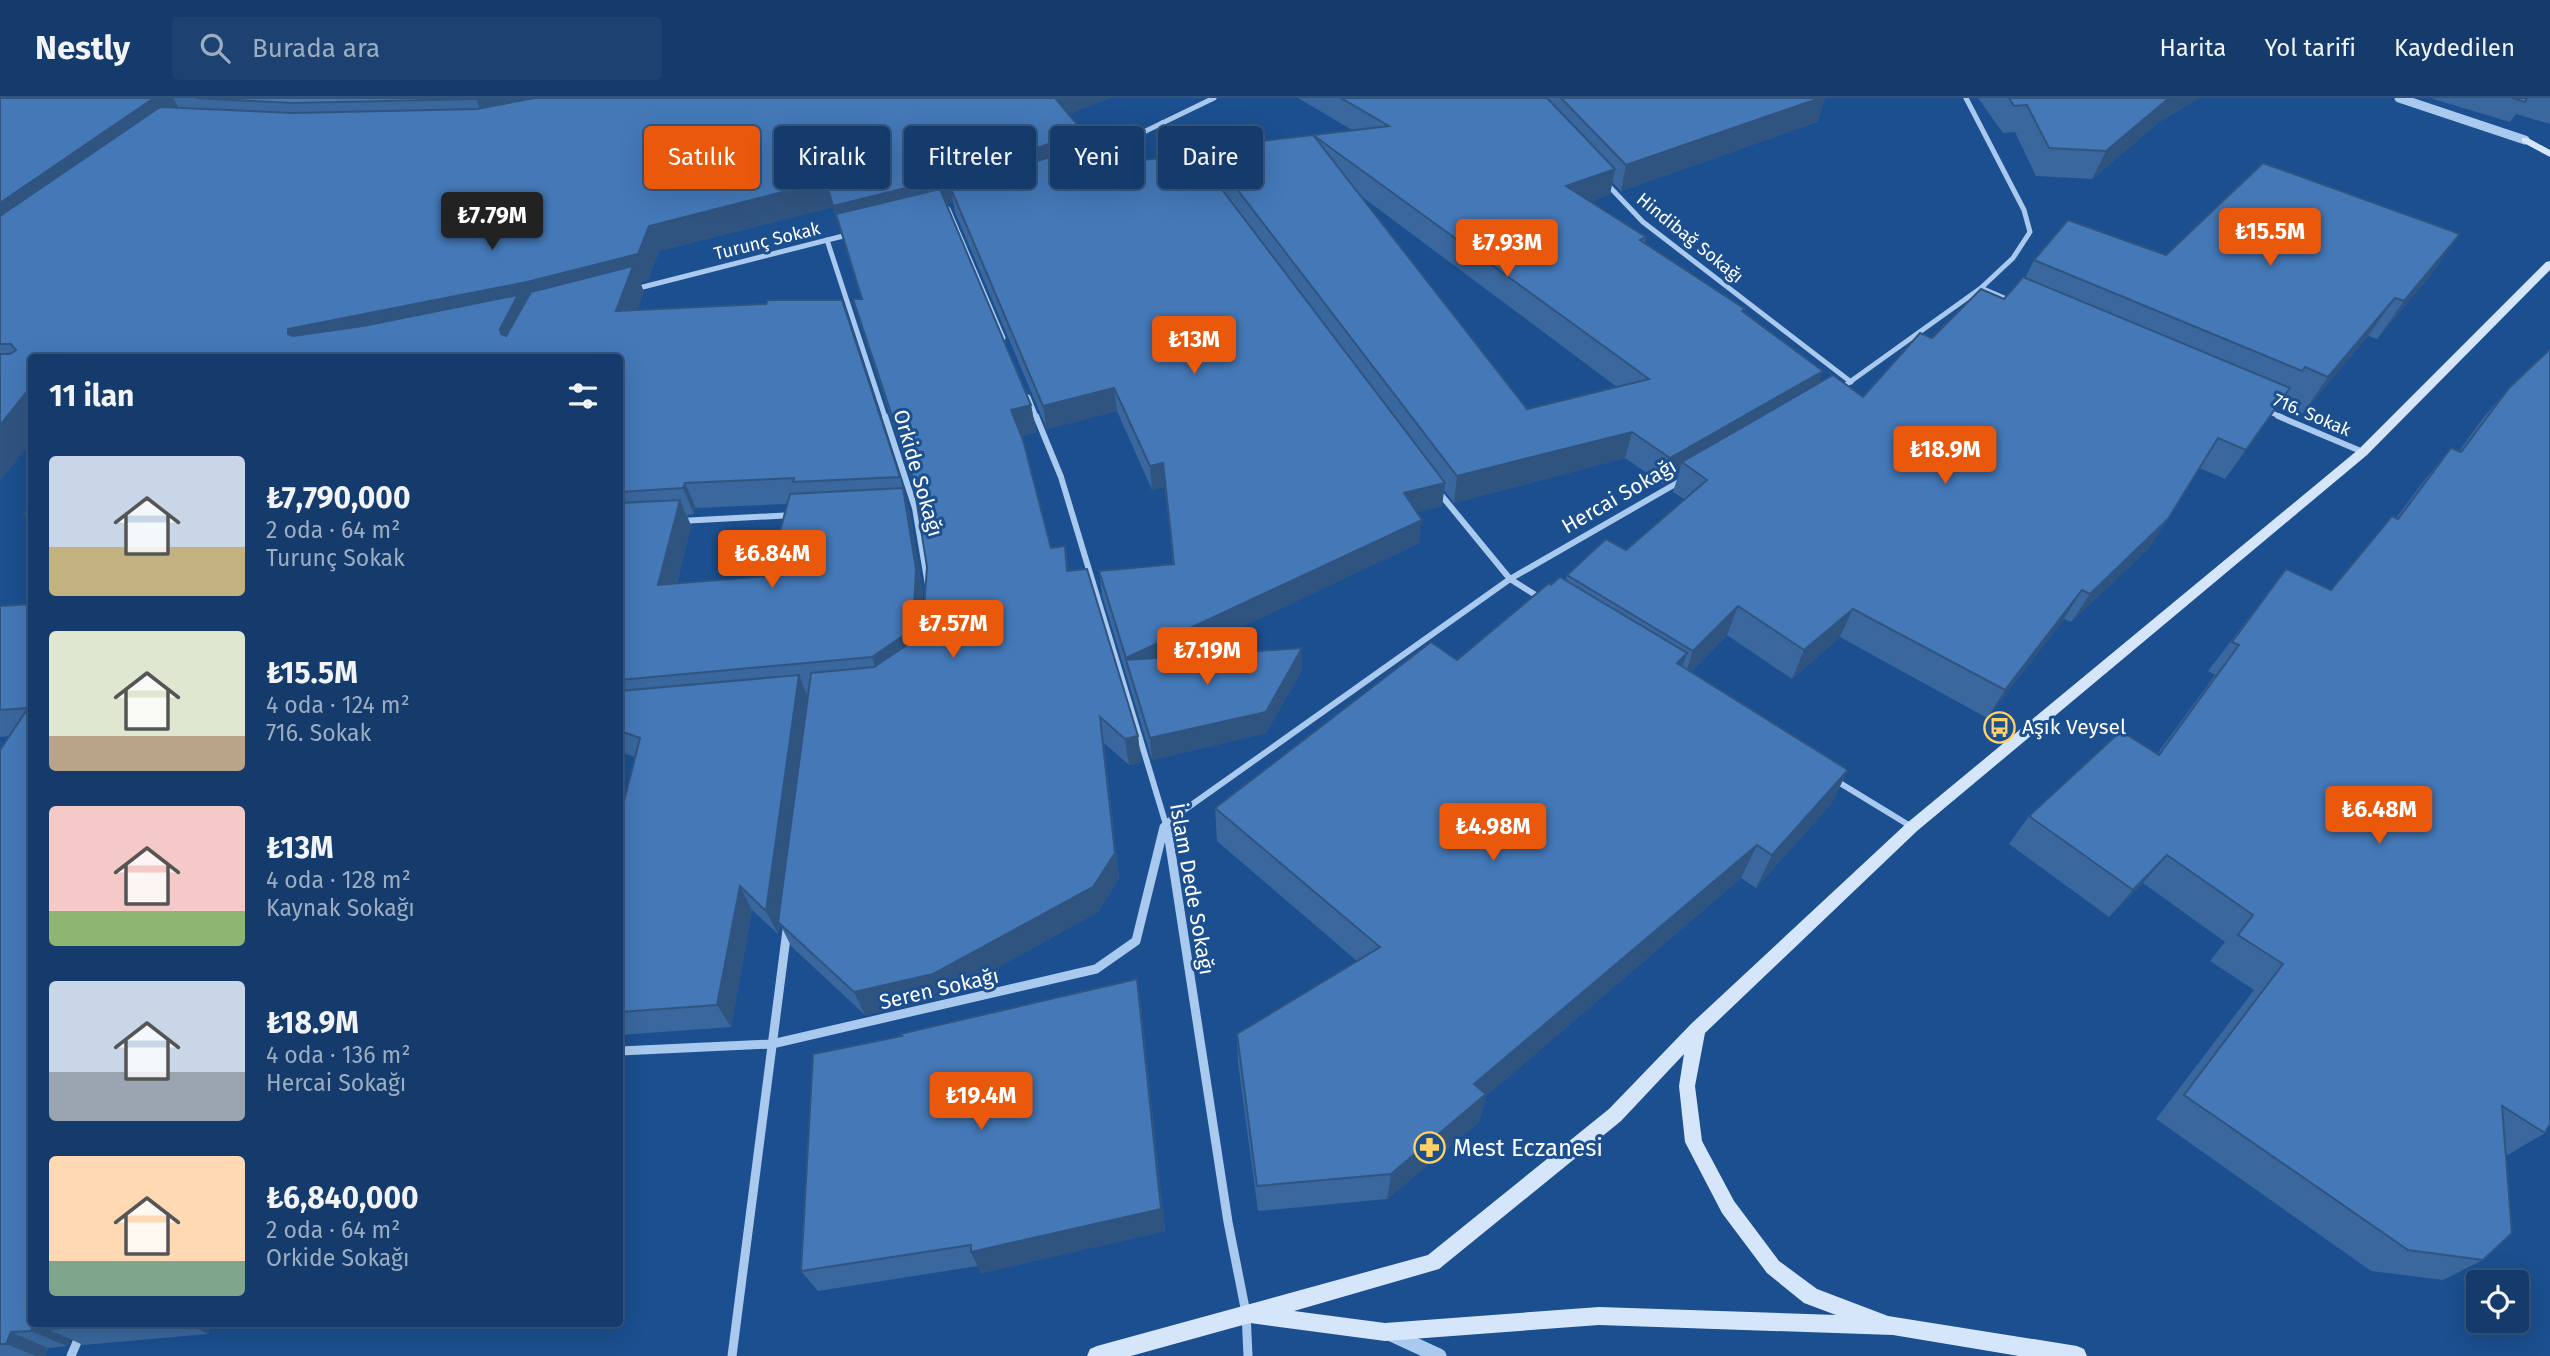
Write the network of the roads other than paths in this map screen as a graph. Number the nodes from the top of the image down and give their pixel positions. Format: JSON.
{"nodes":[{"id":1,"x":1214,"y":98,"type":"edge"},
{"id":2,"x":1966,"y":98,"type":"edge"},
{"id":3,"x":2399,"y":98,"type":"edge"},
{"id":4,"x":1161,"y":124,"type":"joint"},
{"id":5,"x":1144,"y":132,"type":"edge"},
{"id":6,"x":2525,"y":140,"type":"junction"},
{"id":7,"x":2550,"y":148,"type":"edge"},
{"id":8,"x":2550,"y":154,"type":"edge"},
{"id":9,"x":1598,"y":174,"type":"edge"},
{"id":10,"x":961,"y":205,"type":"edge"},
{"id":11,"x":948,"y":209,"type":"junction"},
{"id":12,"x":935,"y":213,"type":"edge"},
{"id":13,"x":854,"y":234,"type":"edge"},
{"id":14,"x":827,"y":240,"type":"junction"},
{"id":15,"x":2550,"y":264,"type":"edge"},
{"id":16,"x":1981,"y":288,"type":"junction"},
{"id":17,"x":631,"y":290,"type":"edge"},
{"id":18,"x":2019,"y":304,"type":"edge"},
{"id":19,"x":1008,"y":349,"type":"edge"},
{"id":20,"x":1852,"y":382,"type":"junction"},
{"id":21,"x":1024,"y":387,"type":"edge"},
{"id":22,"x":1828,"y":396,"type":"edge"},
{"id":23,"x":2261,"y":408,"type":"edge"},
{"id":24,"x":2362,"y":452,"type":"junction"},
{"id":25,"x":1686,"y":477,"type":"edge"},
{"id":26,"x":1434,"y":486,"type":"edge"},
{"id":27,"x":915,"y":508,"type":"junction"},
{"id":28,"x":901,"y":509,"type":"edge"},
{"id":29,"x":807,"y":514,"type":"edge"},
{"id":30,"x":673,"y":521,"type":"edge"},
{"id":31,"x":1510,"y":579,"type":"junction"},
{"id":32,"x":929,"y":594,"type":"edge"},
{"id":33,"x":1545,"y":601,"type":"edge"},
{"id":34,"x":1829,"y":776,"type":"edge"},
{"id":35,"x":1166,"y":822,"type":"junction"},
{"id":36,"x":1912,"y":827,"type":"junction"},
{"id":37,"x":788,"y":923,"type":"edge"},
{"id":38,"x":1697,"y":1028,"type":"junction"},
{"id":39,"x":772,"y":1044,"type":"junction"},
{"id":40,"x":623,"y":1051,"type":"edge"},
{"id":41,"x":1246,"y":1314,"type":"junction"},
{"id":42,"x":1893,"y":1326,"type":"junction"},
{"id":43,"x":83,"y":1327,"type":"edge"},
{"id":44,"x":1385,"y":1332,"type":"junction"},
{"id":45,"x":71,"y":1356,"type":"edge"},
{"id":46,"x":732,"y":1356,"type":"edge"},
{"id":47,"x":1097,"y":1356,"type":"edge"},
{"id":48,"x":1248,"y":1356,"type":"edge"},
{"id":49,"x":1438,"y":1356,"type":"edge"},
{"id":50,"x":2077,"y":1356,"type":"edge"}],
"edges":[{"from":1,"to":4,"type":"street"},
{"from":2,"to":16,"type":"street"},
{"from":3,"to":6,"type":"street"},
{"from":4,"to":5,"type":"street"},
{"from":6,"to":7,"type":"main road"},
{"from":6,"to":8,"type":"main road"},
{"from":9,"to":20,"type":"street","name":"Hindibağ Sokağı"},
{"from":10,"to":11,"type":"street"},
{"from":11,"to":12,"type":"street"},
{"from":11,"to":19,"type":"street"},
{"from":13,"to":14,"type":"street","name":"Turunç Sokak"},
{"from":14,"to":17,"type":"street","name":"Turunç Sokak"},
{"from":14,"to":27,"type":"street","name":"Orkide Sokağı"},
{"from":15,"to":24,"type":"main road"},
{"from":16,"to":18,"type":"street"},
{"from":16,"to":20,"type":"street"},
{"from":20,"to":22,"type":"street"},
{"from":21,"to":35,"type":"street","name":"İslam Dede Sokağı"},
{"from":23,"to":24,"type":"street","name":"716. Sokak"},
{"from":24,"to":36,"type":"main road"},
{"from":25,"to":31,"type":"street","name":"Hercai Sokağı"},
{"from":26,"to":31,"type":"street"},
{"from":27,"to":28,"type":"street"},
{"from":27,"to":32,"type":"street","name":"Orkide Sokağı"},
{"from":29,"to":30,"type":"street"},
{"from":31,"to":33,"type":"street"},
{"from":31,"to":35,"type":"street","name":"Hercai Sokağı"},
{"from":34,"to":36,"type":"street"},
{"from":35,"to":39,"type":"street","name":"Seren Sokağı"},
{"from":35,"to":41,"type":"street","name":"İslam Dede Sokağı"},
{"from":36,"to":38,"type":"main road"},
{"from":37,"to":39,"type":"street"},
{"from":38,"to":41,"type":"main road"},
{"from":38,"to":42,"type":"main road"},
{"from":39,"to":40,"type":"street","name":"Seren Sokağı"},
{"from":39,"to":46,"type":"street"},
{"from":41,"to":44,"type":"main road"},
{"from":41,"to":47,"type":"main road"},
{"from":41,"to":48,"type":"street","name":"İslam Dede Sokağı"},
{"from":42,"to":44,"type":"main road"},
{"from":42,"to":50,"type":"main road"},
{"from":43,"to":45,"type":"street"},
{"from":44,"to":49,"type":"street"}]}
